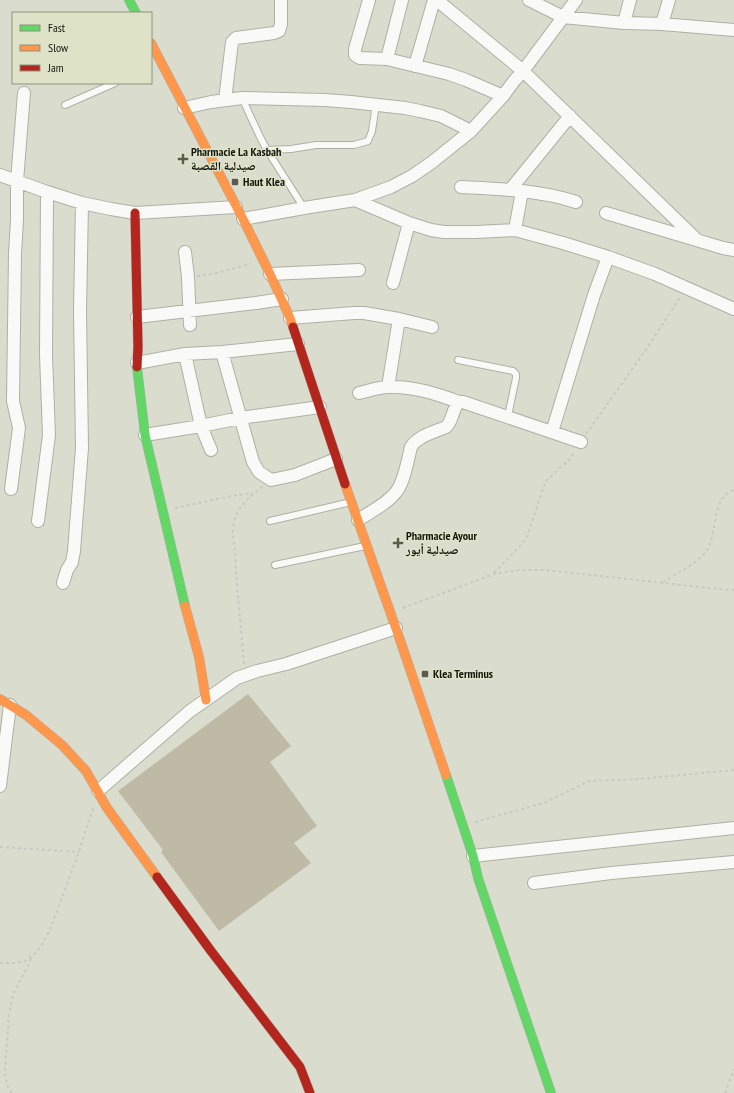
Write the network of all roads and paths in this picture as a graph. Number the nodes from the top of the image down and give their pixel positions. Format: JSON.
{"nodes":[{"id":1,"x":129,"y":0,"type":"edge"},
{"id":2,"x":281,"y":0,"type":"edge"},
{"id":3,"x":369,"y":0,"type":"edge"},
{"id":4,"x":402,"y":0,"type":"edge"},
{"id":5,"x":434,"y":0,"type":"edge"},
{"id":6,"x":437,"y":0,"type":"edge"},
{"id":7,"x":529,"y":0,"type":"edge"},
{"id":8,"x":576,"y":0,"type":"edge"},
{"id":9,"x":630,"y":0,"type":"edge"},
{"id":10,"x":669,"y":0,"type":"edge"},
{"id":11,"x":135,"y":12,"type":"edge"},
{"id":12,"x":563,"y":17,"type":"junction"},
{"id":13,"x":624,"y":23,"type":"junction"},
{"id":14,"x":662,"y":24,"type":"junction"},
{"id":15,"x":734,"y":30,"type":"edge"},
{"id":16,"x":152,"y":46,"type":"edge"},
{"id":17,"x":386,"y":59,"type":"junction"},
{"id":18,"x":415,"y":66,"type":"junction"},
{"id":19,"x":523,"y":71,"type":"junction"},
{"id":20,"x":113,"y":84,"type":"edge"},
{"id":21,"x":24,"y":93,"type":"dead end"},
{"id":22,"x":503,"y":96,"type":"junction"},
{"id":23,"x":242,"y":98,"type":"junction"},
{"id":24,"x":225,"y":100,"type":"junction"},
{"id":25,"x":376,"y":104,"type":"junction"},
{"id":26,"x":65,"y":105,"type":"dead end"},
{"id":27,"x":184,"y":108,"type":"junction"},
{"id":28,"x":570,"y":116,"type":"junction"},
{"id":29,"x":471,"y":131,"type":"junction"},
{"id":30,"x":267,"y":150,"type":"junction"},
{"id":31,"x":0,"y":175,"type":"edge"},
{"id":32,"x":17,"y":181,"type":"junction"},
{"id":33,"x":461,"y":187,"type":"dead end"},
{"id":34,"x":516,"y":190,"type":"junction"},
{"id":35,"x":47,"y":192,"type":"junction"},
{"id":36,"x":355,"y":200,"type":"junction"},
{"id":37,"x":576,"y":202,"type":"dead end"},
{"id":38,"x":82,"y":203,"type":"junction"},
{"id":39,"x":236,"y":207,"type":"junction"},
{"id":40,"x":304,"y":208,"type":"junction"},
{"id":41,"x":135,"y":213,"type":"junction"},
{"id":42,"x":606,"y":213,"type":"dead end"},
{"id":43,"x":243,"y":220,"type":"junction"},
{"id":44,"x":409,"y":223,"type":"junction"},
{"id":45,"x":515,"y":230,"type":"junction"},
{"id":46,"x":697,"y":240,"type":"junction"},
{"id":47,"x":734,"y":250,"type":"edge"},
{"id":48,"x":185,"y":252,"type":"dead end"},
{"id":49,"x":608,"y":257,"type":"junction"},
{"id":50,"x":263,"y":259,"type":"junction"},
{"id":51,"x":359,"y":270,"type":"dead end"},
{"id":52,"x":270,"y":274,"type":"junction"},
{"id":53,"x":188,"y":277,"type":"junction"},
{"id":54,"x":393,"y":283,"type":"dead end"},
{"id":55,"x":686,"y":288,"type":"junction"},
{"id":56,"x":282,"y":299,"type":"junction"},
{"id":57,"x":734,"y":309,"type":"edge"},
{"id":58,"x":189,"y":310,"type":"junction"},
{"id":59,"x":137,"y":317,"type":"junction"},
{"id":60,"x":290,"y":318,"type":"junction"},
{"id":61,"x":399,"y":319,"type":"junction"},
{"id":62,"x":190,"y":325,"type":"dead end"},
{"id":63,"x":432,"y":327,"type":"dead end"},
{"id":64,"x":298,"y":344,"type":"junction"},
{"id":65,"x":222,"y":352,"type":"junction"},
{"id":66,"x":185,"y":354,"type":"junction"},
{"id":67,"x":458,"y":360,"type":"dead end"},
{"id":68,"x":137,"y":363,"type":"junction"},
{"id":69,"x":388,"y":387,"type":"junction"},
{"id":70,"x":359,"y":393,"type":"dead end"},
{"id":71,"x":459,"y":402,"type":"junction"},
{"id":72,"x":320,"y":407,"type":"junction"},
{"id":73,"x":508,"y":416,"type":"junction"},
{"id":74,"x":240,"y":418,"type":"junction"},
{"id":75,"x":201,"y":426,"type":"junction"},
{"id":76,"x":552,"y":432,"type":"junction"},
{"id":77,"x":145,"y":435,"type":"junction"},
{"id":78,"x":581,"y":442,"type":"junction"},
{"id":79,"x":210,"y":450,"type":"dead end"},
{"id":80,"x":336,"y":459,"type":"junction"},
{"id":81,"x":270,"y":480,"type":"junction"},
{"id":82,"x":11,"y":488,"type":"dead end"},
{"id":83,"x":734,"y":490,"type":"edge"},
{"id":84,"x":254,"y":493,"type":"junction"},
{"id":85,"x":351,"y":502,"type":"junction"},
{"id":86,"x":162,"y":511,"type":"junction"},
{"id":87,"x":358,"y":520,"type":"junction"},
{"id":88,"x":38,"y":521,"type":"dead end"},
{"id":89,"x":270,"y":521,"type":"dead end"},
{"id":90,"x":367,"y":546,"type":"junction"},
{"id":91,"x":275,"y":565,"type":"dead end"},
{"id":92,"x":494,"y":574,"type":"junction"},
{"id":93,"x":63,"y":583,"type":"dead end"},
{"id":94,"x":662,"y":583,"type":"junction"},
{"id":95,"x":734,"y":590,"type":"edge"},
{"id":96,"x":391,"y":613,"type":"junction"},
{"id":97,"x":396,"y":628,"type":"junction"},
{"id":98,"x":245,"y":675,"type":"junction"},
{"id":99,"x":206,"y":700,"type":"junction"},
{"id":100,"x":5,"y":702,"type":"edge"},
{"id":101,"x":734,"y":770,"type":"edge"},
{"id":102,"x":0,"y":786,"type":"edge"},
{"id":103,"x":98,"y":790,"type":"junction"},
{"id":104,"x":462,"y":825,"type":"junction"},
{"id":105,"x":734,"y":828,"type":"edge"},
{"id":106,"x":0,"y":847,"type":"edge"},
{"id":107,"x":79,"y":852,"type":"junction"},
{"id":108,"x":473,"y":856,"type":"junction"},
{"id":109,"x":734,"y":862,"type":"edge"},
{"id":110,"x":534,"y":883,"type":"dead end"},
{"id":111,"x":32,"y":955,"type":"junction"},
{"id":112,"x":0,"y":963,"type":"edge"},
{"id":113,"x":734,"y":1069,"type":"edge"},
{"id":114,"x":12,"y":1093,"type":"edge"},
{"id":115,"x":310,"y":1093,"type":"edge"},
{"id":116,"x":551,"y":1093,"type":"edge"},
{"id":117,"x":726,"y":1093,"type":"edge"}],
"edges":[{"from":1,"to":11,"type":"main road"},
{"from":2,"to":24,"type":"street"},
{"from":3,"to":17,"type":"street"},
{"from":4,"to":17,"type":"street"},
{"from":5,"to":18,"type":"street"},
{"from":6,"to":19,"type":"street"},
{"from":7,"to":12,"type":"street"},
{"from":8,"to":12,"type":"street"},
{"from":9,"to":13,"type":"street"},
{"from":10,"to":14,"type":"street"},
{"from":12,"to":13,"type":"street"},
{"from":12,"to":19,"type":"street"},
{"from":13,"to":14,"type":"street"},
{"from":14,"to":15,"type":"street"},
{"from":16,"to":27,"type":"main road"},
{"from":17,"to":18,"type":"street"},
{"from":18,"to":22,"type":"street"},
{"from":19,"to":22,"type":"street"},
{"from":19,"to":28,"type":"street"},
{"from":20,"to":26,"type":"lane"},
{"from":21,"to":32,"type":"street"},
{"from":22,"to":29,"type":"street"},
{"from":23,"to":24,"type":"street"},
{"from":23,"to":25,"type":"street"},
{"from":23,"to":30,"type":"lane"},
{"from":24,"to":27,"type":"street"},
{"from":25,"to":29,"type":"street"},
{"from":25,"to":30,"type":"lane"},
{"from":27,"to":39,"type":"main road"},
{"from":28,"to":34,"type":"street"},
{"from":28,"to":46,"type":"street"},
{"from":29,"to":36,"type":"street"},
{"from":30,"to":40,"type":"lane"},
{"from":31,"to":32,"type":"street"},
{"from":32,"to":35,"type":"street"},
{"from":32,"to":82,"type":"street"},
{"from":33,"to":34,"type":"street"},
{"from":34,"to":37,"type":"street"},
{"from":34,"to":45,"type":"street"},
{"from":35,"to":38,"type":"street"},
{"from":35,"to":88,"type":"street"},
{"from":36,"to":40,"type":"street"},
{"from":36,"to":44,"type":"street"},
{"from":38,"to":41,"type":"street"},
{"from":38,"to":93,"type":"street"},
{"from":39,"to":41,"type":"street"},
{"from":39,"to":43,"type":"main road"},
{"from":40,"to":43,"type":"street"},
{"from":41,"to":59,"type":"main road"},
{"from":42,"to":46,"type":"street"},
{"from":43,"to":50,"type":"main road"},
{"from":44,"to":45,"type":"street"},
{"from":44,"to":54,"type":"street"},
{"from":45,"to":49,"type":"street"},
{"from":46,"to":47,"type":"street"},
{"from":48,"to":53,"type":"street"},
{"from":49,"to":55,"type":"street"},
{"from":49,"to":76,"type":"street"},
{"from":50,"to":52,"type":"main road"},
{"from":50,"to":53,"type":"path"},
{"from":51,"to":52,"type":"street"},
{"from":52,"to":56,"type":"main road"},
{"from":53,"to":58,"type":"street"},
{"from":55,"to":57,"type":"street"},
{"from":55,"to":78,"type":"path"},
{"from":56,"to":58,"type":"street"},
{"from":56,"to":60,"type":"main road"},
{"from":58,"to":59,"type":"street"},
{"from":58,"to":62,"type":"street"},
{"from":59,"to":68,"type":"main road"},
{"from":60,"to":61,"type":"street"},
{"from":60,"to":64,"type":"main road"},
{"from":61,"to":63,"type":"street"},
{"from":61,"to":69,"type":"street"},
{"from":64,"to":65,"type":"street"},
{"from":64,"to":72,"type":"main road"},
{"from":65,"to":66,"type":"street"},
{"from":65,"to":74,"type":"street"},
{"from":66,"to":68,"type":"street"},
{"from":66,"to":75,"type":"street"},
{"from":67,"to":73,"type":"lane"},
{"from":68,"to":77,"type":"main road"},
{"from":69,"to":70,"type":"street"},
{"from":69,"to":71,"type":"street"},
{"from":71,"to":73,"type":"street"},
{"from":71,"to":87,"type":"street"},
{"from":72,"to":74,"type":"street"},
{"from":72,"to":80,"type":"main road"},
{"from":73,"to":76,"type":"street"},
{"from":74,"to":75,"type":"street"},
{"from":74,"to":81,"type":"street"},
{"from":75,"to":77,"type":"street"},
{"from":75,"to":79,"type":"street"},
{"from":76,"to":78,"type":"street"},
{"from":77,"to":86,"type":"main road"},
{"from":78,"to":92,"type":"path"},
{"from":80,"to":81,"type":"street"},
{"from":80,"to":85,"type":"main road"},
{"from":81,"to":84,"type":"path"},
{"from":83,"to":94,"type":"path"},
{"from":84,"to":86,"type":"path"},
{"from":84,"to":98,"type":"path"},
{"from":85,"to":87,"type":"main road"},
{"from":85,"to":89,"type":"lane"},
{"from":86,"to":99,"type":"main road"},
{"from":87,"to":90,"type":"main road"},
{"from":90,"to":91,"type":"lane"},
{"from":90,"to":96,"type":"main road"},
{"from":92,"to":94,"type":"path"},
{"from":92,"to":96,"type":"path"},
{"from":94,"to":95,"type":"path"},
{"from":96,"to":97,"type":"main road"},
{"from":97,"to":98,"type":"street"},
{"from":97,"to":104,"type":"main road"},
{"from":98,"to":99,"type":"street"},
{"from":99,"to":103,"type":"street"},
{"from":100,"to":102,"type":"street"},
{"from":100,"to":103,"type":"main road"},
{"from":101,"to":104,"type":"path"},
{"from":103,"to":107,"type":"path"},
{"from":103,"to":115,"type":"main road"},
{"from":104,"to":108,"type":"main road"},
{"from":105,"to":108,"type":"street"},
{"from":106,"to":107,"type":"path"},
{"from":107,"to":111,"type":"path"},
{"from":108,"to":116,"type":"main road"},
{"from":109,"to":110,"type":"street"},
{"from":111,"to":112,"type":"path"},
{"from":111,"to":114,"type":"path"},
{"from":113,"to":117,"type":"path"}]}
